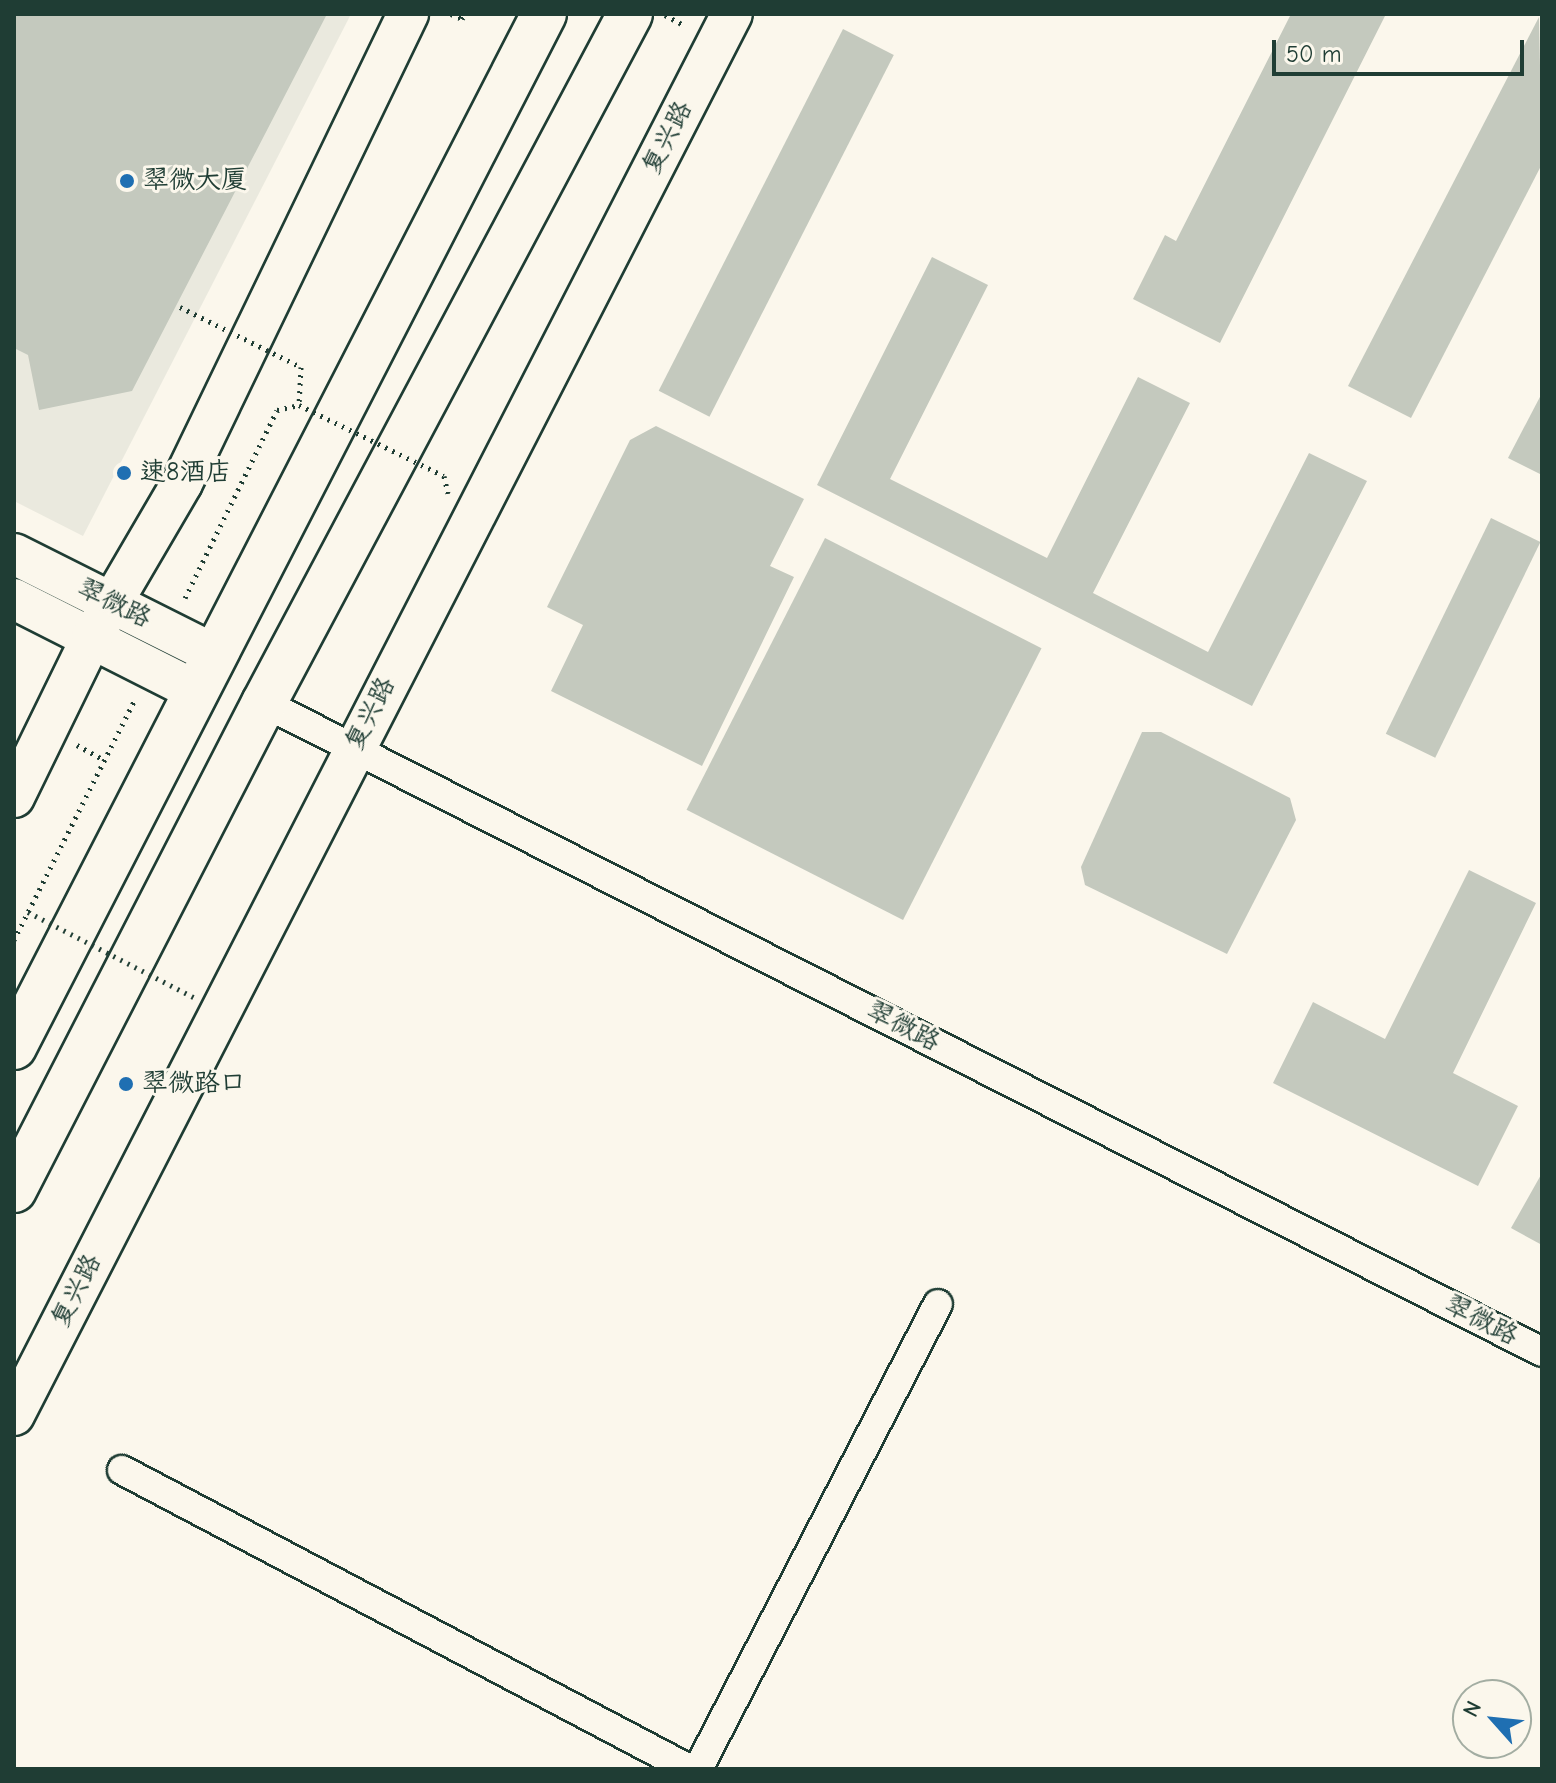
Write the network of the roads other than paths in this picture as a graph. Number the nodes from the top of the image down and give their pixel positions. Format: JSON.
{"nodes":[{"id":1,"x":408,"y":14,"type":"edge"},
{"id":2,"x":544,"y":14,"type":"edge"},
{"id":3,"x":630,"y":14,"type":"edge"},
{"id":4,"x":732,"y":14,"type":"edge"},
{"id":5,"x":14,"y":554,"type":"edge"},
{"id":6,"x":14,"y":599,"type":"edge"},
{"id":7,"x":113,"y":603,"type":"junction"},
{"id":8,"x":92,"y":637,"type":"junction"},
{"id":9,"x":204,"y":672,"type":"junction"},
{"id":10,"x":264,"y":703,"type":"junction"},
{"id":11,"x":354,"y":748,"type":"junction"},
{"id":12,"x":14,"y":797,"type":"edge"},
{"id":13,"x":14,"y":1047,"type":"edge"},
{"id":14,"x":14,"y":1190,"type":"edge"},
{"id":15,"x":938,"y":1304,"type":"dead end"},
{"id":16,"x":1542,"y":1352,"type":"edge"},
{"id":17,"x":14,"y":1415,"type":"edge"},
{"id":18,"x":122,"y":1470,"type":"dead end"},
{"id":19,"x":689,"y":1769,"type":"edge"},
{"id":20,"x":698,"y":1769,"type":"edge"}],
"edges":[{"from":1,"to":7,"type":"street"},
{"from":2,"to":9,"type":"highway"},
{"from":3,"to":10,"type":"highway"},
{"from":4,"to":11,"type":"street","name":"复兴路"},
{"from":5,"to":7,"type":"street","name":"翠微路"},
{"from":6,"to":8,"type":"street","name":"翠微路"},
{"from":7,"to":8,"type":"street"},
{"from":7,"to":9,"type":"street","name":"翠微路"},
{"from":8,"to":9,"type":"street","name":"翠微路"},
{"from":8,"to":12,"type":"street"},
{"from":9,"to":13,"type":"highway"},
{"from":10,"to":11,"type":"street","name":"翠微路"},
{"from":10,"to":14,"type":"highway"},
{"from":11,"to":16,"type":"street","name":"翠微路"},
{"from":11,"to":17,"type":"street","name":"复兴路"},
{"from":15,"to":20,"type":"street"},
{"from":18,"to":19,"type":"street"}]}
